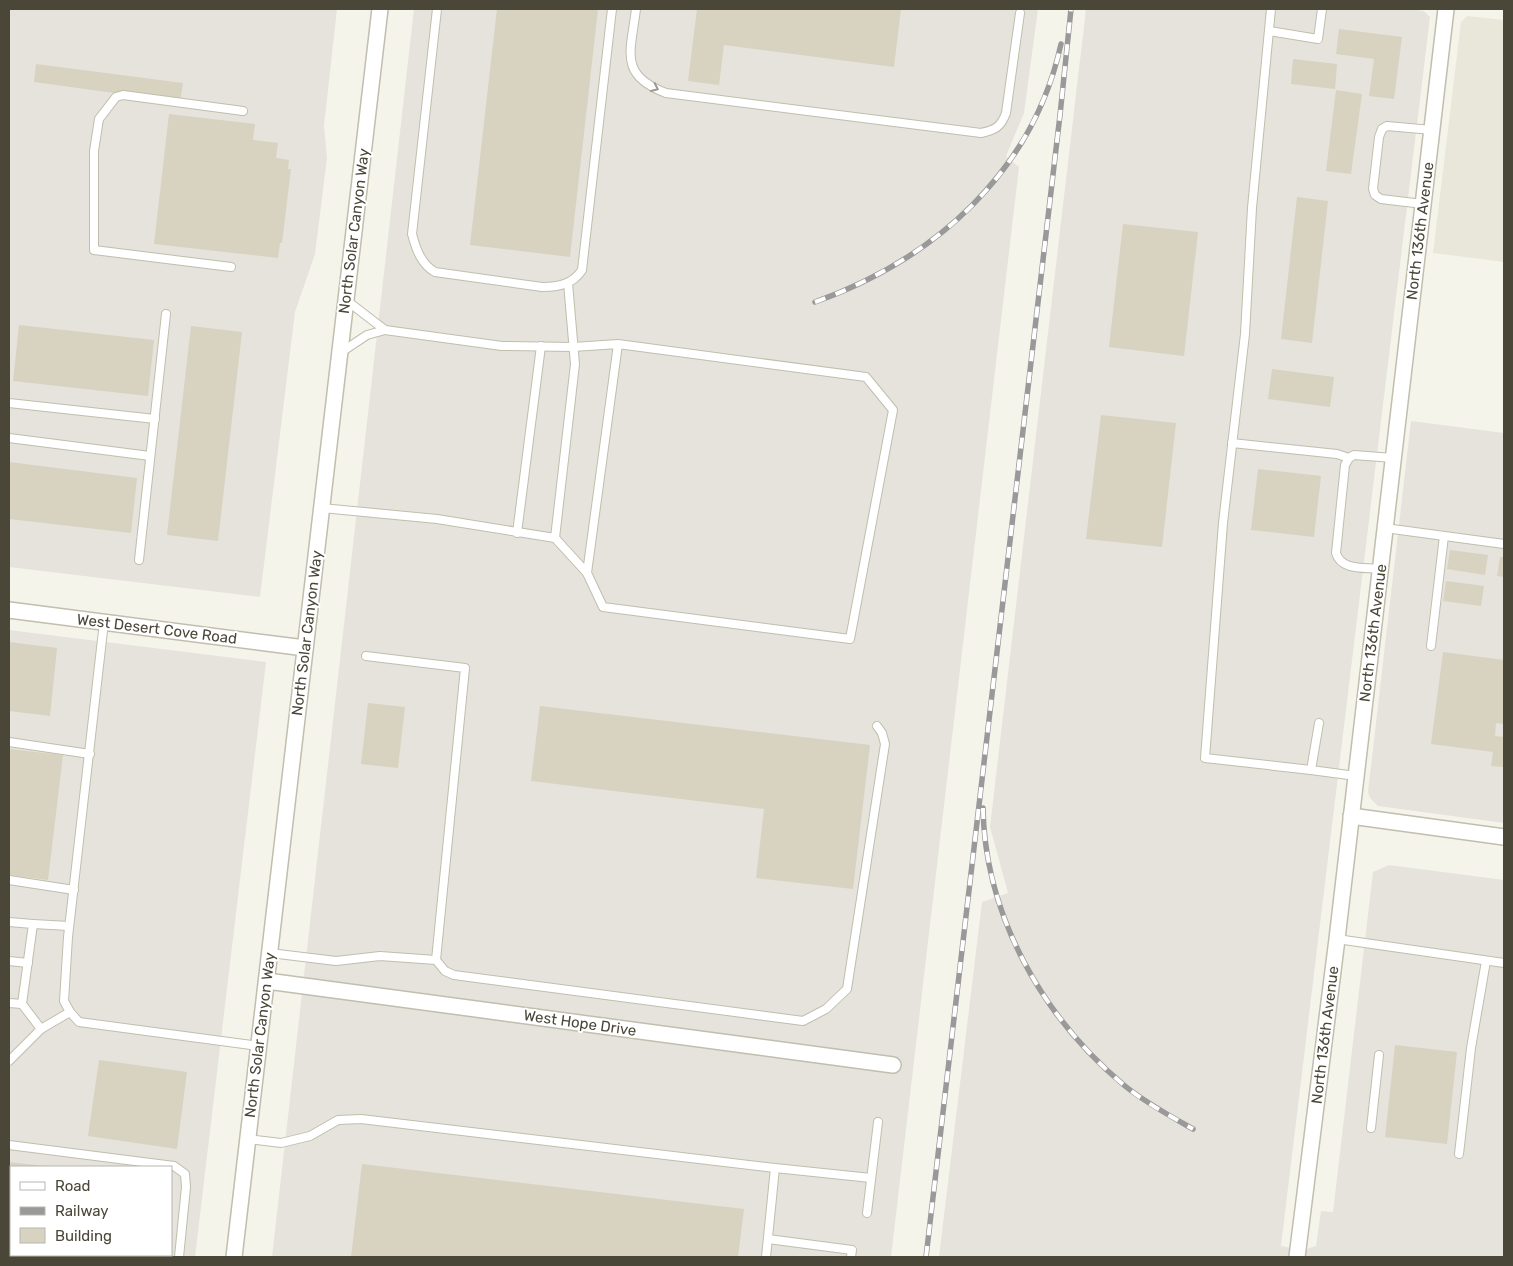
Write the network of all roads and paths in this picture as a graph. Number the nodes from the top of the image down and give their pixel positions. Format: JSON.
{"nodes":[{"id":1,"x":380,"y":9,"type":"edge"},
{"id":2,"x":437,"y":9,"type":"edge"},
{"id":3,"x":612,"y":9,"type":"edge"},
{"id":4,"x":636,"y":9,"type":"edge"},
{"id":5,"x":1271,"y":9,"type":"edge"},
{"id":6,"x":1322,"y":9,"type":"edge"},
{"id":7,"x":1446,"y":9,"type":"edge"},
{"id":8,"x":1020,"y":13,"type":"dead end"},
{"id":9,"x":1269,"y":31,"type":"junction"},
{"id":10,"x":243,"y":111,"type":"dead end"},
{"id":11,"x":1432,"y":130,"type":"junction"},
{"id":12,"x":1423,"y":204,"type":"junction"},
{"id":13,"x":231,"y":267,"type":"dead end"},
{"id":14,"x":568,"y":283,"type":"junction"},
{"id":15,"x":346,"y":300,"type":"junction"},
{"id":16,"x":166,"y":314,"type":"dead end"},
{"id":17,"x":385,"y":330,"type":"junction"},
{"id":18,"x":618,"y":344,"type":"junction"},
{"id":19,"x":541,"y":346,"type":"junction"},
{"id":20,"x":573,"y":346,"type":"junction"},
{"id":21,"x":340,"y":353,"type":"junction"},
{"id":22,"x":9,"y":403,"type":"edge"},
{"id":23,"x":155,"y":419,"type":"junction"},
{"id":24,"x":9,"y":438,"type":"edge"},
{"id":25,"x":1232,"y":443,"type":"junction"},
{"id":26,"x":150,"y":456,"type":"junction"},
{"id":27,"x":1349,"y":458,"type":"junction"},
{"id":28,"x":1393,"y":458,"type":"junction"},
{"id":29,"x":322,"y":508,"type":"junction"},
{"id":30,"x":1385,"y":528,"type":"junction"},
{"id":31,"x":516,"y":532,"type":"junction"},
{"id":32,"x":1444,"y":536,"type":"junction"},
{"id":33,"x":555,"y":538,"type":"junction"},
{"id":34,"x":1504,"y":544,"type":"edge"},
{"id":35,"x":139,"y":560,"type":"dead end"},
{"id":36,"x":1380,"y":569,"type":"junction"},
{"id":37,"x":587,"y":573,"type":"junction"},
{"id":38,"x":9,"y":610,"type":"edge"},
{"id":39,"x":104,"y":622,"type":"junction"},
{"id":40,"x":1431,"y":646,"type":"dead end"},
{"id":41,"x":306,"y":648,"type":"junction"},
{"id":42,"x":366,"y":656,"type":"dead end"},
{"id":43,"x":1319,"y":722,"type":"dead end"},
{"id":44,"x":877,"y":726,"type":"dead end"},
{"id":45,"x":9,"y":742,"type":"edge"},
{"id":46,"x":90,"y":754,"type":"junction"},
{"id":47,"x":1311,"y":770,"type":"junction"},
{"id":48,"x":1356,"y":776,"type":"junction"},
{"id":49,"x":1352,"y":816,"type":"junction"},
{"id":50,"x":1504,"y":837,"type":"edge"},
{"id":51,"x":9,"y":880,"type":"edge"},
{"id":52,"x":74,"y":890,"type":"junction"},
{"id":53,"x":9,"y":922,"type":"edge"},
{"id":54,"x":32,"y":924,"type":"junction"},
{"id":55,"x":69,"y":926,"type":"junction"},
{"id":56,"x":1337,"y":939,"type":"junction"},
{"id":57,"x":270,"y":953,"type":"junction"},
{"id":58,"x":436,"y":960,"type":"junction"},
{"id":59,"x":9,"y":961,"type":"edge"},
{"id":60,"x":1486,"y":961,"type":"junction"},
{"id":61,"x":28,"y":963,"type":"junction"},
{"id":62,"x":1504,"y":963,"type":"edge"},
{"id":63,"x":267,"y":982,"type":"junction"},
{"id":64,"x":9,"y":1003,"type":"edge"},
{"id":65,"x":22,"y":1004,"type":"junction"},
{"id":66,"x":70,"y":1012,"type":"junction"},
{"id":67,"x":41,"y":1029,"type":"junction"},
{"id":68,"x":259,"y":1046,"type":"junction"},
{"id":69,"x":1379,"y":1056,"type":"dead end"},
{"id":70,"x":9,"y":1060,"type":"edge"},
{"id":71,"x":893,"y":1066,"type":"dead end"},
{"id":72,"x":878,"y":1122,"type":"dead end"},
{"id":73,"x":1371,"y":1128,"type":"dead end"},
{"id":74,"x":248,"y":1139,"type":"junction"},
{"id":75,"x":9,"y":1145,"type":"edge"},
{"id":76,"x":1459,"y":1154,"type":"dead end"},
{"id":77,"x":775,"y":1168,"type":"junction"},
{"id":78,"x":871,"y":1178,"type":"junction"},
{"id":79,"x":867,"y":1213,"type":"dead end"},
{"id":80,"x":768,"y":1239,"type":"junction"},
{"id":81,"x":179,"y":1257,"type":"edge"},
{"id":82,"x":234,"y":1257,"type":"edge"},
{"id":83,"x":766,"y":1257,"type":"edge"},
{"id":84,"x":851,"y":1257,"type":"edge"},
{"id":85,"x":1297,"y":1257,"type":"edge"}],
"edges":[{"from":1,"to":15,"type":"street","name":"North Solar Canyon Way"},
{"from":2,"to":14,"type":"lane"},
{"from":3,"to":14,"type":"lane"},
{"from":4,"to":8,"type":"lane","one_way":true},
{"from":5,"to":9,"type":"lane"},
{"from":6,"to":9,"type":"lane"},
{"from":7,"to":11,"type":"street","name":"North 136th Avenue"},
{"from":9,"to":25,"type":"lane"},
{"from":10,"to":13,"type":"lane"},
{"from":11,"to":12,"type":"street","name":"North 136th Avenue"},
{"from":11,"to":12,"type":"lane"},
{"from":12,"to":28,"type":"street","name":"North 136th Avenue"},
{"from":14,"to":20,"type":"lane"},
{"from":15,"to":17,"type":"lane"},
{"from":15,"to":21,"type":"street","name":"North Solar Canyon Way"},
{"from":16,"to":23,"type":"lane"},
{"from":17,"to":19,"type":"lane"},
{"from":17,"to":21,"type":"lane"},
{"from":18,"to":20,"type":"lane"},
{"from":18,"to":37,"type":"lane"},
{"from":18,"to":37,"type":"lane"},
{"from":19,"to":20,"type":"lane"},
{"from":19,"to":31,"type":"lane"},
{"from":20,"to":33,"type":"lane"},
{"from":21,"to":29,"type":"street","name":"North Solar Canyon Way"},
{"from":22,"to":23,"type":"lane"},
{"from":23,"to":26,"type":"lane"},
{"from":24,"to":26,"type":"lane"},
{"from":25,"to":27,"type":"lane"},
{"from":25,"to":47,"type":"lane"},
{"from":26,"to":35,"type":"lane"},
{"from":27,"to":28,"type":"lane"},
{"from":27,"to":36,"type":"lane"},
{"from":28,"to":30,"type":"street","name":"North 136th Avenue"},
{"from":29,"to":31,"type":"lane"},
{"from":29,"to":41,"type":"street","name":"North Solar Canyon Way"},
{"from":30,"to":32,"type":"lane"},
{"from":30,"to":36,"type":"street","name":"North 136th Avenue"},
{"from":31,"to":33,"type":"lane"},
{"from":32,"to":34,"type":"lane"},
{"from":32,"to":40,"type":"lane"},
{"from":33,"to":37,"type":"lane"},
{"from":36,"to":48,"type":"street","name":"North 136th Avenue"},
{"from":38,"to":39,"type":"street","name":"West Desert Cove Road"},
{"from":39,"to":41,"type":"street","name":"West Desert Cove Road"},
{"from":39,"to":46,"type":"lane"},
{"from":41,"to":57,"type":"street","name":"North Solar Canyon Way"},
{"from":42,"to":58,"type":"lane"},
{"from":43,"to":47,"type":"lane"},
{"from":44,"to":58,"type":"lane"},
{"from":45,"to":46,"type":"lane"},
{"from":46,"to":52,"type":"lane"},
{"from":47,"to":48,"type":"lane"},
{"from":48,"to":49,"type":"street","name":"North 136th Avenue"},
{"from":49,"to":50,"type":"street"},
{"from":49,"to":56,"type":"street","name":"North 136th Avenue"},
{"from":51,"to":52,"type":"lane"},
{"from":52,"to":55,"type":"lane"},
{"from":53,"to":54,"type":"lane"},
{"from":54,"to":55,"type":"lane"},
{"from":54,"to":61,"type":"lane"},
{"from":55,"to":66,"type":"lane"},
{"from":56,"to":60,"type":"lane"},
{"from":56,"to":85,"type":"street","name":"North 136th Avenue"},
{"from":57,"to":58,"type":"lane"},
{"from":57,"to":63,"type":"street","name":"North Solar Canyon Way"},
{"from":59,"to":61,"type":"lane"},
{"from":60,"to":62,"type":"lane"},
{"from":60,"to":76,"type":"lane"},
{"from":61,"to":65,"type":"lane"},
{"from":63,"to":68,"type":"street","name":"North Solar Canyon Way"},
{"from":63,"to":71,"type":"street","name":"West Hope Drive"},
{"from":64,"to":65,"type":"lane"},
{"from":65,"to":67,"type":"lane"},
{"from":66,"to":67,"type":"lane"},
{"from":66,"to":68,"type":"lane"},
{"from":67,"to":70,"type":"lane"},
{"from":68,"to":74,"type":"street","name":"North Solar Canyon Way"},
{"from":69,"to":73,"type":"lane"},
{"from":72,"to":78,"type":"lane"},
{"from":74,"to":77,"type":"lane"},
{"from":74,"to":82,"type":"street","name":"North Solar Canyon Way"},
{"from":75,"to":81,"type":"lane"},
{"from":77,"to":78,"type":"lane"},
{"from":77,"to":80,"type":"lane"},
{"from":78,"to":79,"type":"lane"},
{"from":80,"to":83,"type":"lane"},
{"from":80,"to":84,"type":"lane"}]}
